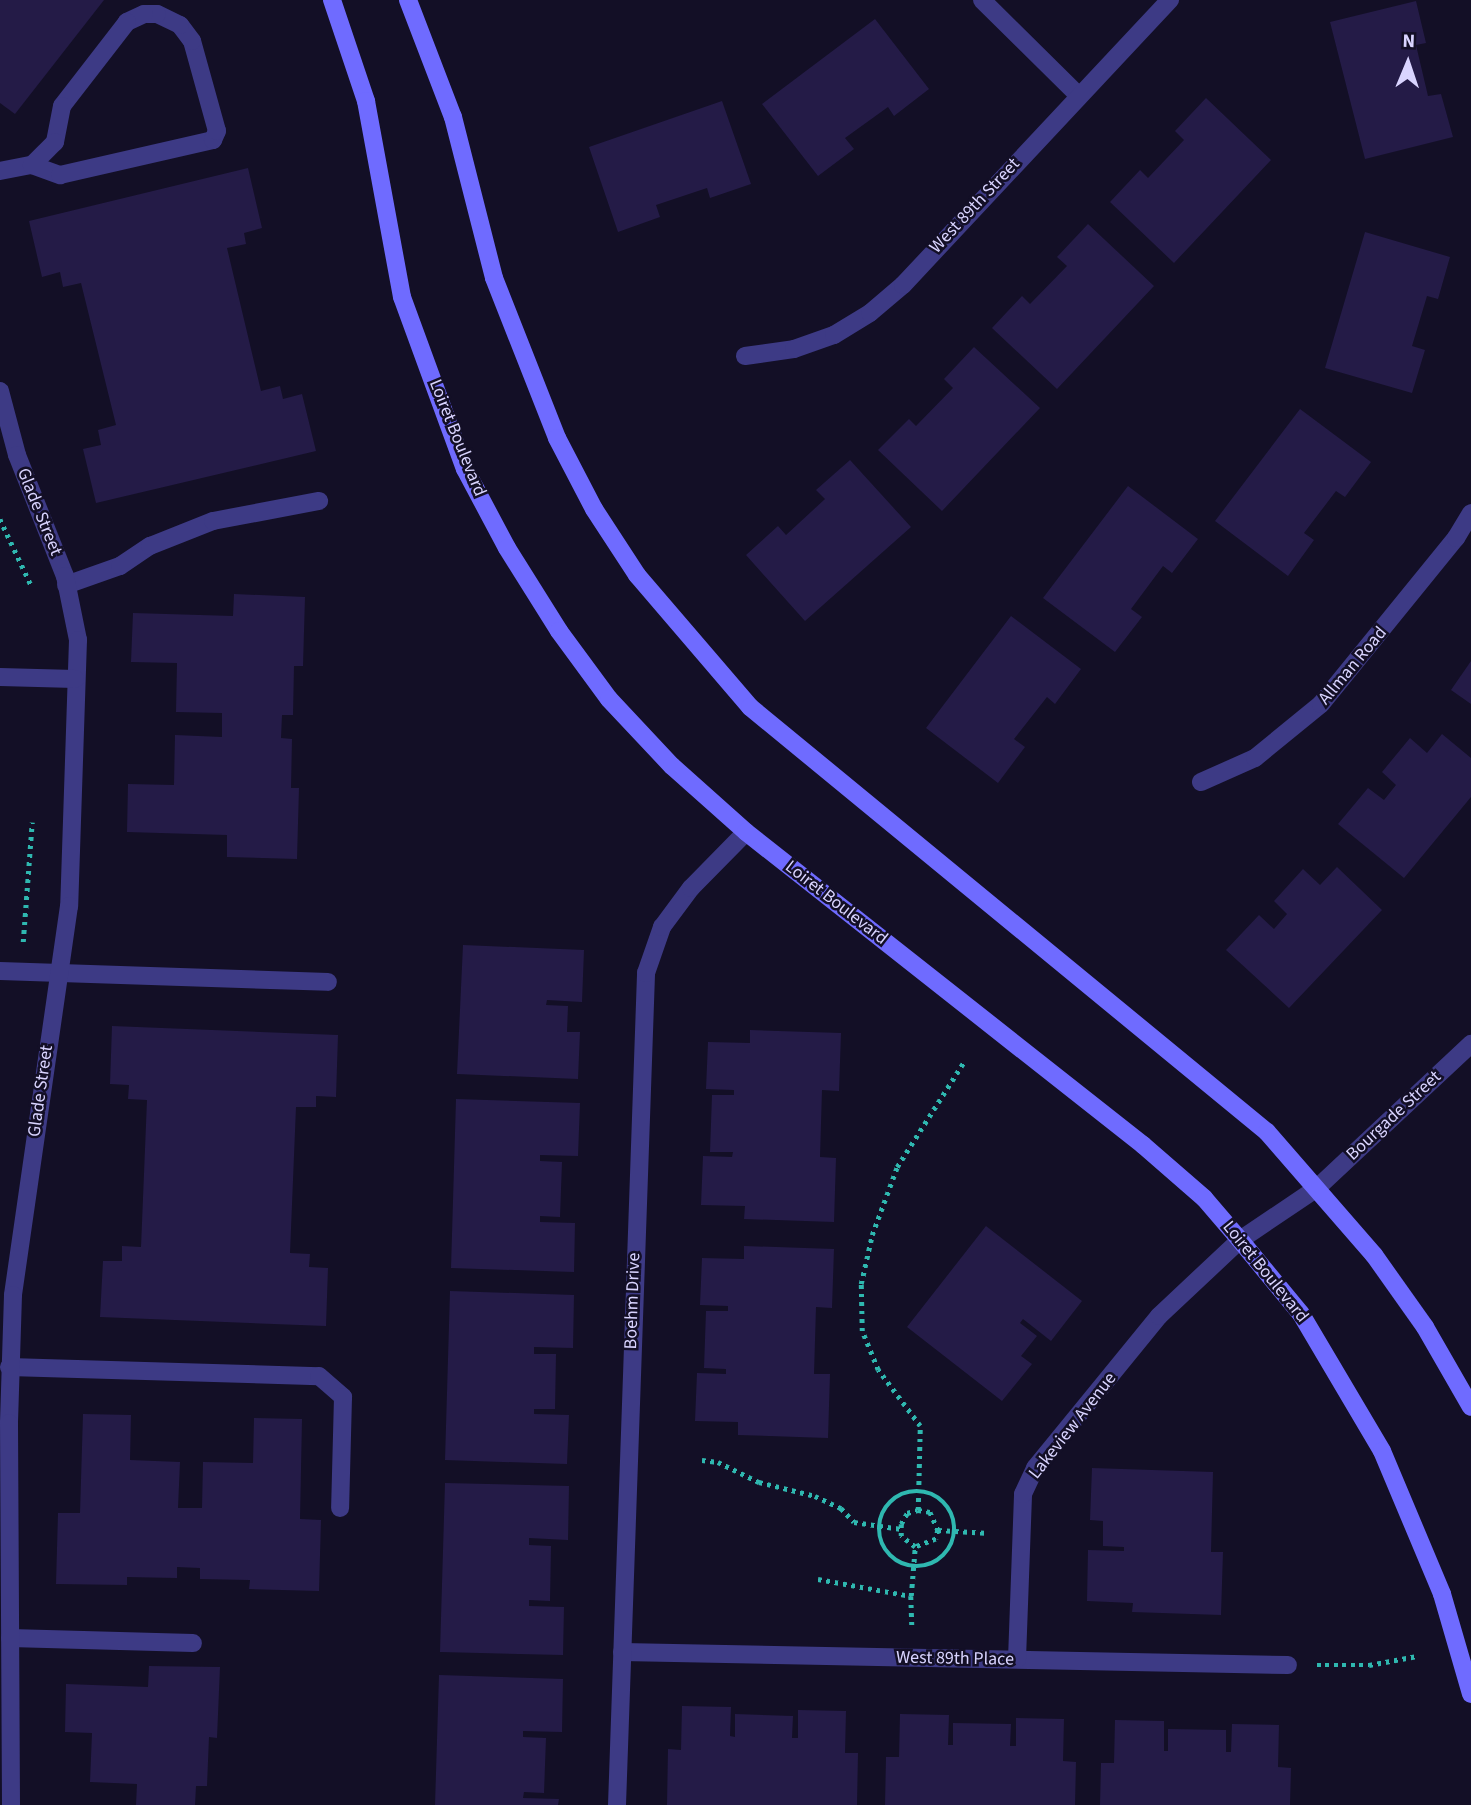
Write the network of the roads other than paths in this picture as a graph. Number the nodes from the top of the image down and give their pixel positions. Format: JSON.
{"nodes":[{"id":1,"x":332,"y":0,"type":"edge"},
{"id":2,"x":982,"y":0,"type":"edge"},
{"id":3,"x":1170,"y":0,"type":"edge"},
{"id":4,"x":408,"y":1,"type":"edge"},
{"id":5,"x":1078,"y":95,"type":"junction"},
{"id":6,"x":32,"y":165,"type":"junction"},
{"id":7,"x":0,"y":172,"type":"edge"},
{"id":8,"x":745,"y":356,"type":"dead end"},
{"id":9,"x":0,"y":391,"type":"edge"},
{"id":10,"x":319,"y":501,"type":"dead end"},
{"id":11,"x":1471,"y":513,"type":"edge"},
{"id":12,"x":66,"y":585,"type":"junction"},
{"id":13,"x":0,"y":677,"type":"edge"},
{"id":14,"x":75,"y":679,"type":"junction"},
{"id":15,"x":1202,"y":782,"type":"dead end"},
{"id":16,"x":746,"y":832,"type":"junction"},
{"id":17,"x":0,"y":971,"type":"edge"},
{"id":18,"x":59,"y":972,"type":"junction"},
{"id":19,"x":328,"y":982,"type":"dead end"},
{"id":20,"x":1471,"y":1044,"type":"edge"},
{"id":21,"x":1317,"y":1188,"type":"junction"},
{"id":22,"x":1240,"y":1240,"type":"junction"},
{"id":23,"x":5,"y":1367,"type":"edge"},
{"id":24,"x":1471,"y":1407,"type":"edge"},
{"id":25,"x":340,"y":1508,"type":"dead end"},
{"id":26,"x":10,"y":1638,"type":"junction"},
{"id":27,"x":193,"y":1643,"type":"dead end"},
{"id":28,"x":622,"y":1652,"type":"junction"},
{"id":29,"x":1017,"y":1660,"type":"junction"},
{"id":30,"x":1288,"y":1665,"type":"road end"},
{"id":31,"x":1471,"y":1694,"type":"edge"},
{"id":32,"x":11,"y":1805,"type":"edge"},
{"id":33,"x":617,"y":1805,"type":"edge"}],
"edges":[{"from":1,"to":16,"type":"street","name":"Loiret Boulevard"},
{"from":2,"to":5,"type":"street"},
{"from":3,"to":5,"type":"street","name":"West 89th Street"},
{"from":4,"to":21,"type":"street"},
{"from":5,"to":8,"type":"street","name":"West 89th Street"},
{"from":6,"to":6,"type":"street"},
{"from":6,"to":7,"type":"street"},
{"from":9,"to":12,"type":"street","name":"Glade Street"},
{"from":10,"to":12,"type":"street"},
{"from":11,"to":15,"type":"street","name":"Allman Road"},
{"from":12,"to":14,"type":"street","name":"Glade Street"},
{"from":13,"to":14,"type":"street"},
{"from":14,"to":18,"type":"street","name":"Glade Street"},
{"from":16,"to":22,"type":"street","name":"Loiret Boulevard"},
{"from":16,"to":28,"type":"street","name":"Boehm Drive"},
{"from":17,"to":18,"type":"street"},
{"from":18,"to":19,"type":"street"},
{"from":18,"to":23,"type":"street","name":"Glade Street"},
{"from":20,"to":21,"type":"street","name":"Bourgade Street"},
{"from":21,"to":22,"type":"street","name":"Bourgade Street"},
{"from":21,"to":24,"type":"street"},
{"from":22,"to":29,"type":"street","name":"Lakeview Avenue"},
{"from":22,"to":31,"type":"street","name":"Loiret Boulevard"},
{"from":23,"to":25,"type":"street"},
{"from":23,"to":26,"type":"street","name":"Glade Street"},
{"from":26,"to":27,"type":"street"},
{"from":26,"to":32,"type":"street","name":"Glade Street"},
{"from":28,"to":29,"type":"street","name":"West 89th Place"},
{"from":28,"to":33,"type":"street","name":"Boehm Drive"},
{"from":29,"to":30,"type":"street","name":"West 89th Place"}]}
